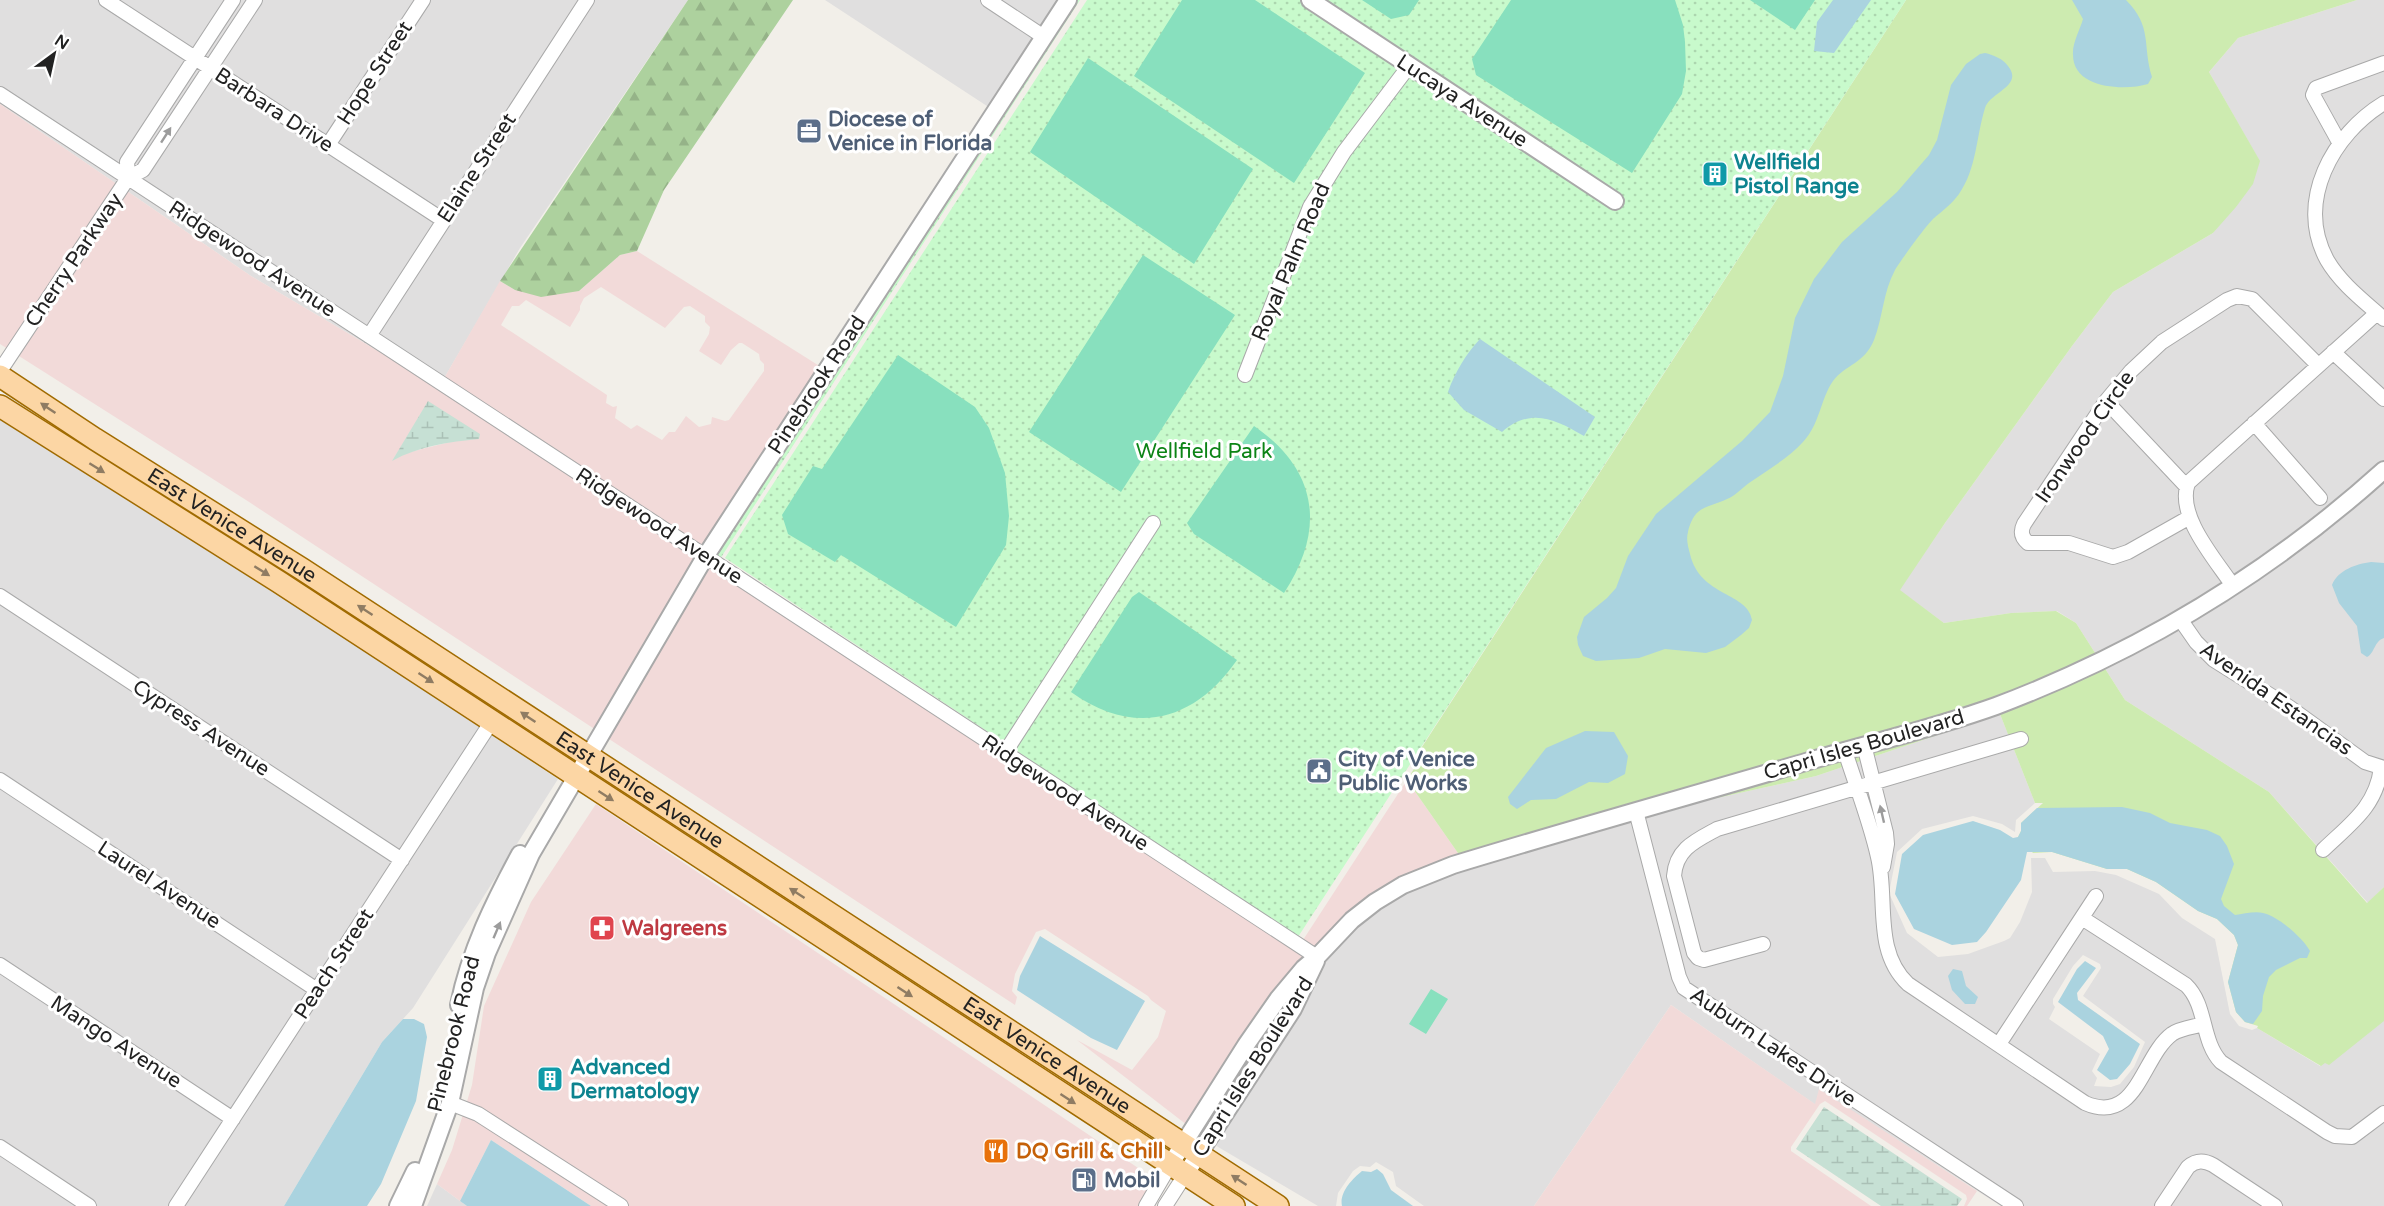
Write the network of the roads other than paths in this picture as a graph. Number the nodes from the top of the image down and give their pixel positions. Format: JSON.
{"nodes":[{"id":1,"x":106,"y":0,"type":"edge"},
{"id":2,"x":233,"y":0,"type":"edge"},
{"id":3,"x":255,"y":0,"type":"edge"},
{"id":4,"x":423,"y":0,"type":"edge"},
{"id":5,"x":586,"y":0,"type":"edge"},
{"id":6,"x":988,"y":0,"type":"edge"},
{"id":7,"x":1068,"y":0,"type":"edge"},
{"id":8,"x":1310,"y":0,"type":"edge"},
{"id":9,"x":1044,"y":37,"type":"junction"},
{"id":10,"x":195,"y":59,"type":"junction"},
{"id":11,"x":2384,"y":63,"type":"edge"},
{"id":12,"x":1409,"y":66,"type":"junction"},
{"id":13,"x":210,"y":69,"type":"junction"},
{"id":14,"x":0,"y":94,"type":"edge"},
{"id":15,"x":2384,"y":103,"type":"edge"},
{"id":16,"x":2339,"y":142,"type":"junction"},
{"id":17,"x":328,"y":145,"type":"junction"},
{"id":18,"x":128,"y":178,"type":"junction"},
{"id":19,"x":1615,"y":201,"type":"dead end"},
{"id":20,"x":443,"y":220,"type":"junction"},
{"id":21,"x":2380,"y":316,"type":"edge"},
{"id":22,"x":369,"y":336,"type":"junction"},
{"id":23,"x":2333,"y":352,"type":"junction"},
{"id":24,"x":2318,"y":365,"type":"junction"},
{"id":25,"x":0,"y":371,"type":"edge"},
{"id":26,"x":1245,"y":375,"type":"dead end"},
{"id":27,"x":0,"y":376,"type":"edge"},
{"id":28,"x":2384,"y":399,"type":"edge"},
{"id":29,"x":2106,"y":402,"type":"junction"},
{"id":30,"x":0,"y":406,"type":"edge"},
{"id":31,"x":2254,"y":423,"type":"junction"},
{"id":32,"x":2384,"y":470,"type":"edge"},
{"id":33,"x":2187,"y":487,"type":"junction"},
{"id":34,"x":2320,"y":498,"type":"dead end"},
{"id":35,"x":2190,"y":517,"type":"junction"},
{"id":36,"x":1153,"y":523,"type":"dead end"},
{"id":37,"x":705,"y":557,"type":"junction"},
{"id":38,"x":2234,"y":586,"type":"junction"},
{"id":39,"x":0,"y":596,"type":"edge"},
{"id":40,"x":2180,"y":619,"type":"junction"},
{"id":41,"x":492,"y":721,"type":"junction"},
{"id":42,"x":2022,"y":739,"type":"dead end"},
{"id":43,"x":1864,"y":745,"type":"junction"},
{"id":44,"x":1845,"y":751,"type":"junction"},
{"id":45,"x":1004,"y":753,"type":"junction"},
{"id":46,"x":588,"y":756,"type":"junction"},
{"id":47,"x":2382,"y":768,"type":"edge"},
{"id":48,"x":576,"y":776,"type":"junction"},
{"id":49,"x":0,"y":780,"type":"edge"},
{"id":50,"x":1875,"y":782,"type":"junction"},
{"id":51,"x":1856,"y":787,"type":"junction"},
{"id":52,"x":1636,"y":811,"type":"junction"},
{"id":53,"x":2324,"y":850,"type":"dead end"},
{"id":54,"x":402,"y":860,"type":"junction"},
{"id":55,"x":1881,"y":872,"type":"junction"},
{"id":56,"x":505,"y":895,"type":"junction"},
{"id":57,"x":2096,"y":896,"type":"dead end"},
{"id":58,"x":775,"y":907,"type":"junction"},
{"id":59,"x":2082,"y":918,"type":"junction"},
{"id":60,"x":1763,"y":944,"type":"dead end"},
{"id":61,"x":881,"y":947,"type":"junction"},
{"id":62,"x":1317,"y":957,"type":"junction"},
{"id":63,"x":856,"y":960,"type":"junction"},
{"id":64,"x":0,"y":965,"type":"edge"},
{"id":65,"x":317,"y":990,"type":"junction"},
{"id":66,"x":991,"y":1019,"type":"junction"},
{"id":67,"x":2204,"y":1024,"type":"junction"},
{"id":68,"x":1999,"y":1044,"type":"junction"},
{"id":69,"x":450,"y":1103,"type":"junction"},
{"id":70,"x":2384,"y":1113,"type":"edge"},
{"id":71,"x":233,"y":1119,"type":"junction"},
{"id":72,"x":0,"y":1148,"type":"edge"},
{"id":73,"x":1191,"y":1149,"type":"junction"},
{"id":74,"x":1178,"y":1170,"type":"junction"},
{"id":75,"x":89,"y":1206,"type":"edge"},
{"id":76,"x":176,"y":1206,"type":"edge"},
{"id":77,"x":398,"y":1206,"type":"edge"},
{"id":78,"x":413,"y":1206,"type":"edge"},
{"id":79,"x":621,"y":1206,"type":"edge"},
{"id":80,"x":1146,"y":1206,"type":"edge"},
{"id":81,"x":1165,"y":1206,"type":"edge"},
{"id":82,"x":1234,"y":1206,"type":"edge"},
{"id":83,"x":1278,"y":1206,"type":"edge"},
{"id":84,"x":2016,"y":1206,"type":"edge"},
{"id":85,"x":2162,"y":1206,"type":"edge"},
{"id":86,"x":2275,"y":1206,"type":"edge"}],
"edges":[{"from":1,"to":10,"type":"street","name":"Barbara Drive"},
{"from":2,"to":10,"type":"street"},
{"from":3,"to":13,"type":"street"},
{"from":4,"to":17,"type":"street","name":"Hope Street"},
{"from":5,"to":20,"type":"street","name":"Elaine Street"},
{"from":6,"to":9,"type":"street"},
{"from":7,"to":9,"type":"street","name":"Pinebrook Road"},
{"from":8,"to":12,"type":"street","name":"Lucaya Avenue"},
{"from":9,"to":37,"type":"street","name":"Pinebrook Road"},
{"from":10,"to":13,"type":"street","name":"Barbara Drive"},
{"from":10,"to":18,"type":"street"},
{"from":11,"to":16,"type":"street"},
{"from":12,"to":19,"type":"street","name":"Lucaya Avenue"},
{"from":12,"to":26,"type":"street","name":"Royal Palm Road"},
{"from":13,"to":17,"type":"street","name":"Barbara Drive"},
{"from":18,"to":13,"type":"street","one_way":true},
{"from":14,"to":18,"type":"street","name":"Ridgewood Avenue"},
{"from":15,"to":16,"type":"street"},
{"from":16,"to":21,"type":"street"},
{"from":17,"to":20,"type":"street","name":"Barbara Drive"},
{"from":18,"to":22,"type":"street","name":"Ridgewood Avenue"},
{"from":18,"to":25,"type":"street","name":"Cherry Parkway"},
{"from":20,"to":22,"type":"street","name":"Elaine Street"},
{"from":21,"to":23,"type":"street"},
{"from":22,"to":37,"type":"street","name":"Ridgewood Avenue"},
{"from":23,"to":24,"type":"street"},
{"from":23,"to":28,"type":"street"},
{"from":24,"to":29,"type":"street","name":"Ironwood Circle"},
{"from":24,"to":31,"type":"street"},
{"from":46,"to":27,"type":"main road","name":"East Venice Avenue","one_way":true},
{"from":29,"to":33,"type":"street"},
{"from":29,"to":35,"type":"street","name":"Ironwood Circle"},
{"from":30,"to":41,"type":"main road","name":"East Venice Avenue","one_way":true},
{"from":31,"to":33,"type":"street"},
{"from":31,"to":34,"type":"street"},
{"from":32,"to":38,"type":"street","name":"Capri Isles Boulevard"},
{"from":33,"to":35,"type":"street"},
{"from":35,"to":38,"type":"street"},
{"from":36,"to":45,"type":"street"},
{"from":37,"to":45,"type":"street","name":"Ridgewood Avenue"},
{"from":37,"to":46,"type":"street","name":"Pinebrook Road"},
{"from":38,"to":40,"type":"street","name":"Capri Isles Boulevard"},
{"from":39,"to":54,"type":"street","name":"Cypress Avenue"},
{"from":40,"to":43,"type":"street","name":"Capri Isles Boulevard"},
{"from":40,"to":47,"type":"street","name":"Avenida Estancias"},
{"from":41,"to":48,"type":"main road","name":"East Venice Avenue"},
{"from":41,"to":54,"type":"street","name":"Peach Street"},
{"from":42,"to":50,"type":"street"},
{"from":43,"to":44,"type":"street","name":"Capri Isles Boulevard"},
{"from":43,"to":50,"type":"street"},
{"from":44,"to":51,"type":"street"},
{"from":44,"to":52,"type":"street","name":"Capri Isles Boulevard"},
{"from":45,"to":62,"type":"street","name":"Ridgewood Avenue"},
{"from":46,"to":48,"type":"street","name":"Pinebrook Road"},
{"from":61,"to":46,"type":"main road","name":"East Venice Avenue","one_way":true},
{"from":47,"to":53,"type":"street","name":"Avenida Estancias"},
{"from":48,"to":56,"type":"street","name":"Pinebrook Road"},
{"from":48,"to":58,"type":"main road","name":"East Venice Avenue","one_way":true},
{"from":49,"to":65,"type":"street","name":"Laurel Avenue"},
{"from":50,"to":51,"type":"street"},
{"from":55,"to":50,"type":"street","one_way":true},
{"from":51,"to":55,"type":"street"},
{"from":51,"to":60,"type":"street"},
{"from":52,"to":62,"type":"street","name":"Capri Isles Boulevard"},
{"from":52,"to":84,"type":"street","name":"Auburn Lakes Drive"},
{"from":54,"to":65,"type":"street","name":"Peach Street"},
{"from":55,"to":68,"type":"street"},
{"from":69,"to":56,"type":"street","name":"Pinebrook Road","one_way":true},
{"from":56,"to":77,"type":"street","name":"Pinebrook Road"},
{"from":57,"to":59,"type":"street"},
{"from":58,"to":61,"type":"main road"},
{"from":58,"to":63,"type":"main road","name":"East Venice Avenue"},
{"from":59,"to":67,"type":"street"},
{"from":59,"to":68,"type":"street"},
{"from":61,"to":66,"type":"main road","name":"East Venice Avenue"},
{"from":62,"to":73,"type":"street","name":"Capri Isles Boulevard"},
{"from":63,"to":66,"type":"main road"},
{"from":63,"to":74,"type":"main road","name":"East Venice Avenue","one_way":true},
{"from":64,"to":71,"type":"street","name":"Mango Avenue"},
{"from":65,"to":71,"type":"street","name":"Peach Street"},
{"from":66,"to":73,"type":"main road","name":"East Venice Avenue"},
{"from":67,"to":68,"type":"street"},
{"from":67,"to":70,"type":"street"},
{"from":69,"to":78,"type":"street","name":"Pinebrook Road"},
{"from":69,"to":79,"type":"street"},
{"from":71,"to":76,"type":"street","name":"Peach Street"},
{"from":72,"to":75,"type":"street"},
{"from":73,"to":74,"type":"street","name":"Capri Isles Boulevard"},
{"from":83,"to":73,"type":"main road","name":"East Venice Avenue","one_way":true},
{"from":74,"to":80,"type":"street"},
{"from":74,"to":81,"type":"street"},
{"from":74,"to":82,"type":"main road","name":"East Venice Avenue"},
{"from":85,"to":86,"type":"street"}]}
